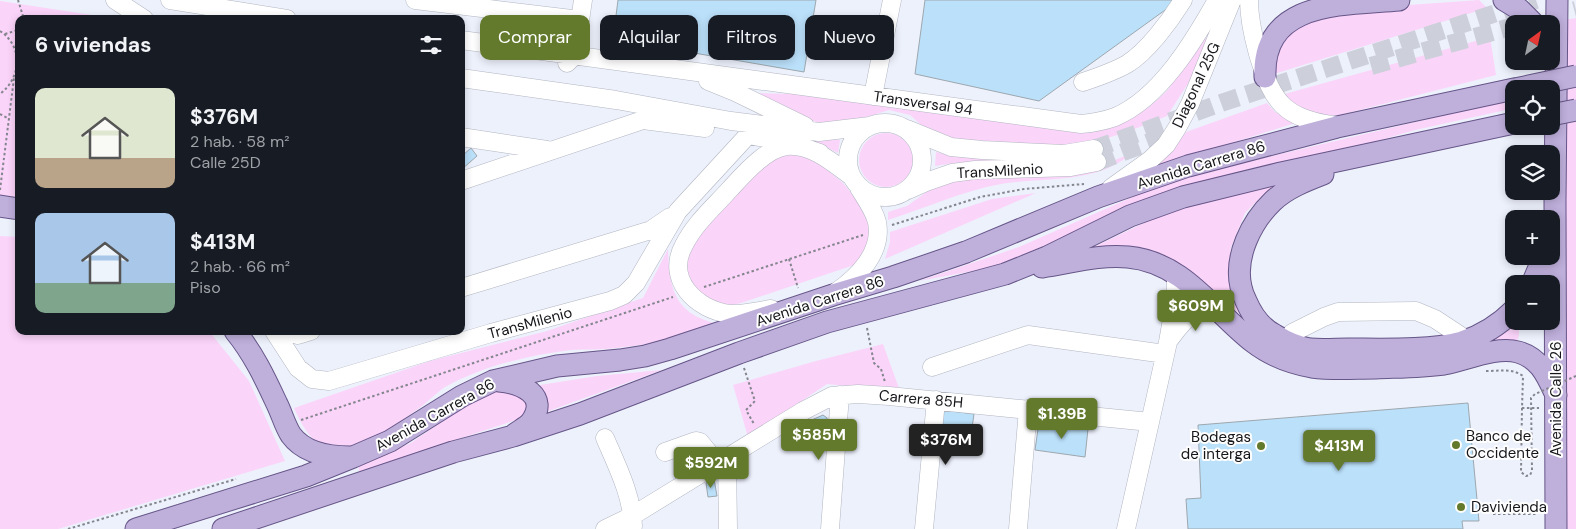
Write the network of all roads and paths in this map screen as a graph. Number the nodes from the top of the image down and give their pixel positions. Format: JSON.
{"nodes":[{"id":1,"x":18,"y":0,"type":"edge"},
{"id":2,"x":115,"y":0,"type":"edge"},
{"id":3,"x":170,"y":0,"type":"edge"},
{"id":4,"x":415,"y":0,"type":"edge"},
{"id":5,"x":583,"y":0,"type":"edge"},
{"id":6,"x":892,"y":0,"type":"edge"},
{"id":7,"x":1183,"y":0,"type":"edge"},
{"id":8,"x":1217,"y":0,"type":"edge"},
{"id":9,"x":1232,"y":0,"type":"edge"},
{"id":10,"x":1250,"y":0,"type":"edge"},
{"id":11,"x":1399,"y":0,"type":"edge"},
{"id":12,"x":1504,"y":0,"type":"edge"},
{"id":13,"x":1557,"y":0,"type":"edge"},
{"id":14,"x":258,"y":7,"type":"edge"},
{"id":15,"x":23,"y":15,"type":"edge"},
{"id":16,"x":138,"y":15,"type":"edge"},
{"id":17,"x":277,"y":15,"type":"edge"},
{"id":18,"x":539,"y":15,"type":"edge"},
{"id":19,"x":581,"y":15,"type":"edge"},
{"id":20,"x":1525,"y":15,"type":"edge"},
{"id":21,"x":0,"y":31,"type":"edge"},
{"id":22,"x":15,"y":32,"type":"edge"},
{"id":23,"x":5,"y":34,"type":"junction"},
{"id":24,"x":465,"y":41,"type":"edge"},
{"id":25,"x":480,"y":43,"type":"edge"},
{"id":26,"x":465,"y":47,"type":"edge"},
{"id":27,"x":15,"y":51,"type":"edge"},
{"id":28,"x":480,"y":51,"type":"edge"},
{"id":29,"x":590,"y":57,"type":"edge"},
{"id":30,"x":525,"y":60,"type":"edge"},
{"id":31,"x":571,"y":60,"type":"edge"},
{"id":32,"x":678,"y":70,"type":"junction"},
{"id":33,"x":15,"y":74,"type":"edge"},
{"id":34,"x":1576,"y":76,"type":"edge"},
{"id":35,"x":1265,"y":77,"type":"junction"},
{"id":36,"x":14,"y":78,"type":"junction"},
{"id":37,"x":465,"y":79,"type":"edge"},
{"id":38,"x":1554,"y":80,"type":"edge"},
{"id":39,"x":1557,"y":80,"type":"edge"},
{"id":40,"x":1083,"y":82,"type":"dead end"},
{"id":41,"x":1505,"y":91,"type":"edge"},
{"id":42,"x":0,"y":94,"type":"edge"},
{"id":43,"x":873,"y":96,"type":"junction"},
{"id":44,"x":1560,"y":108,"type":"edge"},
{"id":45,"x":1576,"y":110,"type":"edge"},
{"id":46,"x":0,"y":114,"type":"edge"},
{"id":47,"x":9,"y":119,"type":"junction"},
{"id":48,"x":870,"y":126,"type":"junction"},
{"id":49,"x":1337,"y":126,"type":"junction"},
{"id":50,"x":1505,"y":126,"type":"edge"},
{"id":51,"x":904,"y":128,"type":"junction"},
{"id":52,"x":818,"y":132,"type":"junction"},
{"id":53,"x":748,"y":135,"type":"junction"},
{"id":54,"x":1554,"y":135,"type":"edge"},
{"id":55,"x":465,"y":138,"type":"edge"},
{"id":56,"x":552,"y":150,"type":"junction"},
{"id":57,"x":820,"y":153,"type":"junction"},
{"id":58,"x":1367,"y":155,"type":"junction"},
{"id":59,"x":465,"y":180,"type":"edge"},
{"id":60,"x":854,"y":181,"type":"junction"},
{"id":61,"x":905,"y":192,"type":"junction"},
{"id":62,"x":0,"y":193,"type":"edge"},
{"id":63,"x":1098,"y":197,"type":"junction"},
{"id":64,"x":1555,"y":201,"type":"junction"},
{"id":65,"x":0,"y":206,"type":"edge"},
{"id":66,"x":15,"y":208,"type":"edge"},
{"id":67,"x":1553,"y":210,"type":"edge"},
{"id":68,"x":678,"y":211,"type":"junction"},
{"id":69,"x":789,"y":259,"type":"dead end"},
{"id":70,"x":1005,"y":274,"type":"junction"},
{"id":71,"x":1176,"y":274,"type":"junction"},
{"id":72,"x":465,"y":287,"type":"edge"},
{"id":73,"x":833,"y":295,"type":"junction"},
{"id":74,"x":801,"y":305,"type":"junction"},
{"id":75,"x":1216,"y":308,"type":"junction"},
{"id":76,"x":1505,"y":317,"type":"edge"},
{"id":77,"x":867,"y":326,"type":"dead end"},
{"id":78,"x":1292,"y":333,"type":"dead end"},
{"id":79,"x":238,"y":335,"type":"edge"},
{"id":80,"x":277,"y":335,"type":"edge"},
{"id":81,"x":1468,"y":340,"type":"junction"},
{"id":82,"x":1166,"y":348,"type":"junction"},
{"id":83,"x":752,"y":365,"type":"dead end"},
{"id":84,"x":932,"y":367,"type":"dead end"},
{"id":85,"x":1576,"y":376,"type":"edge"},
{"id":86,"x":493,"y":381,"type":"junction"},
{"id":87,"x":840,"y":394,"type":"junction"},
{"id":88,"x":889,"y":396,"type":"junction"},
{"id":89,"x":1556,"y":396,"type":"junction"},
{"id":90,"x":936,"y":400,"type":"junction"},
{"id":91,"x":1522,"y":408,"type":"dead end"},
{"id":92,"x":1028,"y":409,"type":"junction"},
{"id":93,"x":1150,"y":422,"type":"junction"},
{"id":94,"x":513,"y":436,"type":"junction"},
{"id":95,"x":605,"y":438,"type":"dead end"},
{"id":96,"x":760,"y":438,"type":"junction"},
{"id":97,"x":665,"y":452,"type":"dead end"},
{"id":98,"x":353,"y":458,"type":"junction"},
{"id":99,"x":723,"y":462,"type":"junction"},
{"id":100,"x":236,"y":479,"type":"dead end"},
{"id":101,"x":1493,"y":514,"type":"dead end"},
{"id":102,"x":1538,"y":514,"type":"dead end"},
{"id":103,"x":632,"y":522,"type":"edge"},
{"id":104,"x":229,"y":528,"type":"edge"},
{"id":105,"x":68,"y":529,"type":"edge"},
{"id":106,"x":136,"y":529,"type":"edge"},
{"id":107,"x":605,"y":529,"type":"edge"},
{"id":108,"x":728,"y":529,"type":"edge"},
{"id":109,"x":830,"y":529,"type":"edge"},
{"id":110,"x":924,"y":529,"type":"edge"},
{"id":111,"x":1018,"y":529,"type":"edge"},
{"id":112,"x":1126,"y":529,"type":"edge"},
{"id":113,"x":1556,"y":529,"type":"edge"}],
"edges":[{"from":1,"to":15,"type":"path"},
{"from":2,"to":16,"type":"street"},
{"from":3,"to":14,"type":"street"},
{"from":4,"to":18,"type":"street"},
{"from":5,"to":19,"type":"street"},
{"from":6,"to":43,"type":"street"},
{"from":7,"to":40,"type":"street"},
{"from":8,"to":43,"type":"street","name":"Transversal 94"},
{"from":9,"to":63,"type":"street","name":"Diagonal 25G"},
{"from":10,"to":35,"type":"street"},
{"from":11,"to":35,"type":"main road"},
{"from":12,"to":20,"type":"main road"},
{"from":13,"to":38,"type":"main road","name":"Avenida Calle 26"},
{"from":14,"to":17,"type":"street"},
{"from":21,"to":23,"type":"path"},
{"from":22,"to":23,"type":"path"},
{"from":23,"to":27,"type":"path"},
{"from":24,"to":25,"type":"street","name":"Transversal 94"},
{"from":26,"to":28,"type":"street"},
{"from":29,"to":32,"type":"street","name":"Transversal 94"},
{"from":30,"to":31,"type":"street"},
{"from":32,"to":43,"type":"street","name":"Transversal 94"},
{"from":32,"to":52,"type":"street"},
{"from":33,"to":36,"type":"path"},
{"from":34,"to":39,"type":"main road","name":"Avenida Carrera 86","bridge":true},
{"from":35,"to":49,"type":"street"},
{"from":36,"to":42,"type":"path"},
{"from":36,"to":47,"type":"path"},
{"from":37,"to":52,"type":"street"},
{"from":41,"to":49,"type":"main road","name":"Avenida Carrera 86"},
{"from":44,"to":45,"type":"main road","bridge":true},
{"from":46,"to":47,"type":"path"},
{"from":47,"to":62,"type":"path"},
{"from":48,"to":51,"type":"street"},
{"from":48,"to":52,"type":"street"},
{"from":48,"to":60,"type":"street"},
{"from":49,"to":63,"type":"main road","name":"Avenida Carrera 86"},
{"from":50,"to":58,"type":"main road","name":"Avenida Carrera 86"},
{"from":51,"to":61,"type":"street"},
{"from":51,"to":61,"type":"street","name":"TransMilenio"},
{"from":53,"to":56,"type":"street"},
{"from":53,"to":57,"type":"street"},
{"from":53,"to":68,"type":"street","name":"TransMilenio"},
{"from":54,"to":64,"type":"main road","name":"Avenida Calle 26"},
{"from":55,"to":56,"type":"street"},
{"from":56,"to":59,"type":"street"},
{"from":57,"to":60,"type":"street"},
{"from":57,"to":74,"type":"street"},
{"from":58,"to":70,"type":"main road","name":"Avenida Carrera 86"},
{"from":58,"to":81,"type":"main road"},
{"from":60,"to":61,"type":"street"},
{"from":60,"to":73,"type":"street"},
{"from":63,"to":73,"type":"main road","name":"Avenida Carrera 86"},
{"from":64,"to":67,"type":"main road"},
{"from":64,"to":89,"type":"main road","name":"Avenida Calle 26"},
{"from":65,"to":66,"type":"main road"},
{"from":68,"to":72,"type":"street","name":"TransMilenio"},
{"from":68,"to":80,"type":"street","name":"TransMilenio"},
{"from":69,"to":74,"type":"path"},
{"from":70,"to":71,"type":"main road"},
{"from":70,"to":94,"type":"main road","name":"Avenida Carrera 86"},
{"from":71,"to":75,"type":"main road"},
{"from":71,"to":82,"type":"street"},
{"from":73,"to":74,"type":"main road","name":"Avenida Carrera 86"},
{"from":74,"to":86,"type":"main road","name":"Avenida Carrera 86"},
{"from":75,"to":82,"type":"street"},
{"from":75,"to":89,"type":"main road"},
{"from":76,"to":81,"type":"main road"},
{"from":77,"to":88,"type":"path"},
{"from":78,"to":81,"type":"street"},
{"from":79,"to":98,"type":"main road"},
{"from":82,"to":84,"type":"street"},
{"from":82,"to":93,"type":"street"},
{"from":83,"to":96,"type":"path"},
{"from":85,"to":91,"type":"path","bridge":true},
{"from":86,"to":94,"type":"main road"},
{"from":86,"to":98,"type":"main road","name":"Avenida Carrera 86"},
{"from":87,"to":88,"type":"street","name":"Carrera 85H"},
{"from":87,"to":96,"type":"street"},
{"from":87,"to":109,"type":"street"},
{"from":88,"to":90,"type":"street","name":"Carrera 85H"},
{"from":89,"to":113,"type":"main road","name":"Avenida Calle 26"},
{"from":90,"to":92,"type":"street","name":"Carrera 85H"},
{"from":90,"to":110,"type":"street"},
{"from":92,"to":93,"type":"street","name":"Carrera 85H"},
{"from":92,"to":111,"type":"street"},
{"from":93,"to":112,"type":"street"},
{"from":94,"to":104,"type":"main road","name":"Avenida Carrera 86"},
{"from":95,"to":103,"type":"street"},
{"from":96,"to":99,"type":"street"},
{"from":97,"to":99,"type":"street"},
{"from":98,"to":106,"type":"main road","name":"Avenida Carrera 86"},
{"from":99,"to":103,"type":"street"},
{"from":99,"to":108,"type":"street"},
{"from":100,"to":105,"type":"path"},
{"from":101,"to":102,"type":"path"},
{"from":103,"to":107,"type":"street"}]}
